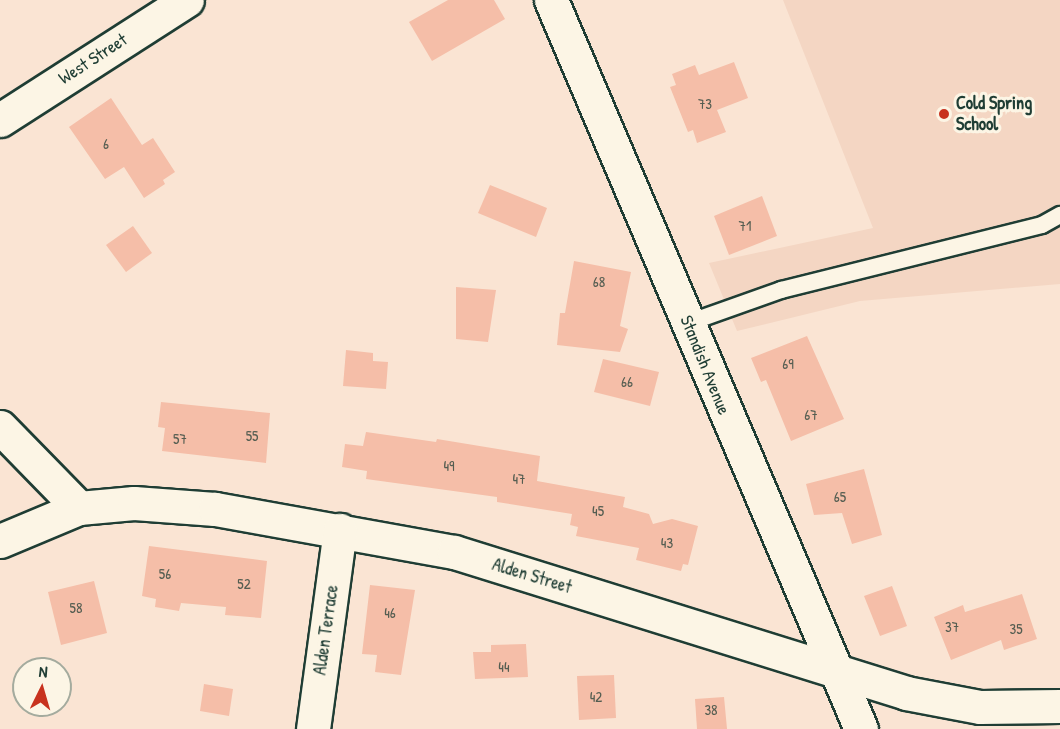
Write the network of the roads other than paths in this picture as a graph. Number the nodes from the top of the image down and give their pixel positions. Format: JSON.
{"nodes":[{"id":1,"x":187,"y":0,"type":"edge"},
{"id":2,"x":551,"y":0,"type":"edge"},
{"id":3,"x":0,"y":120,"type":"edge"},
{"id":4,"x":1060,"y":215,"type":"edge"},
{"id":5,"x":688,"y":323,"type":"junction"},
{"id":6,"x":0,"y":427,"type":"edge"},
{"id":7,"x":80,"y":508,"type":"junction"},
{"id":8,"x":340,"y":530,"type":"junction"},
{"id":9,"x":0,"y":541,"type":"edge"},
{"id":10,"x":837,"y":672,"type":"junction"},
{"id":11,"x":1060,"y":706,"type":"edge"},
{"id":12,"x":313,"y":729,"type":"edge"},
{"id":13,"x":861,"y":729,"type":"edge"}],
"edges":[{"from":1,"to":3,"type":"street","name":"West Street"},
{"from":2,"to":5,"type":"street","name":"Standish Avenue"},
{"from":4,"to":5,"type":"lane"},
{"from":5,"to":10,"type":"street","name":"Standish Avenue"},
{"from":6,"to":7,"type":"street"},
{"from":7,"to":8,"type":"street","name":"Alden Street"},
{"from":7,"to":9,"type":"street","name":"Alden Street"},
{"from":8,"to":10,"type":"street","name":"Alden Street"},
{"from":8,"to":12,"type":"street","name":"Alden Terrace"},
{"from":10,"to":11,"type":"street","name":"Alden Street"},
{"from":10,"to":13,"type":"street","name":"Standish Avenue"}]}
